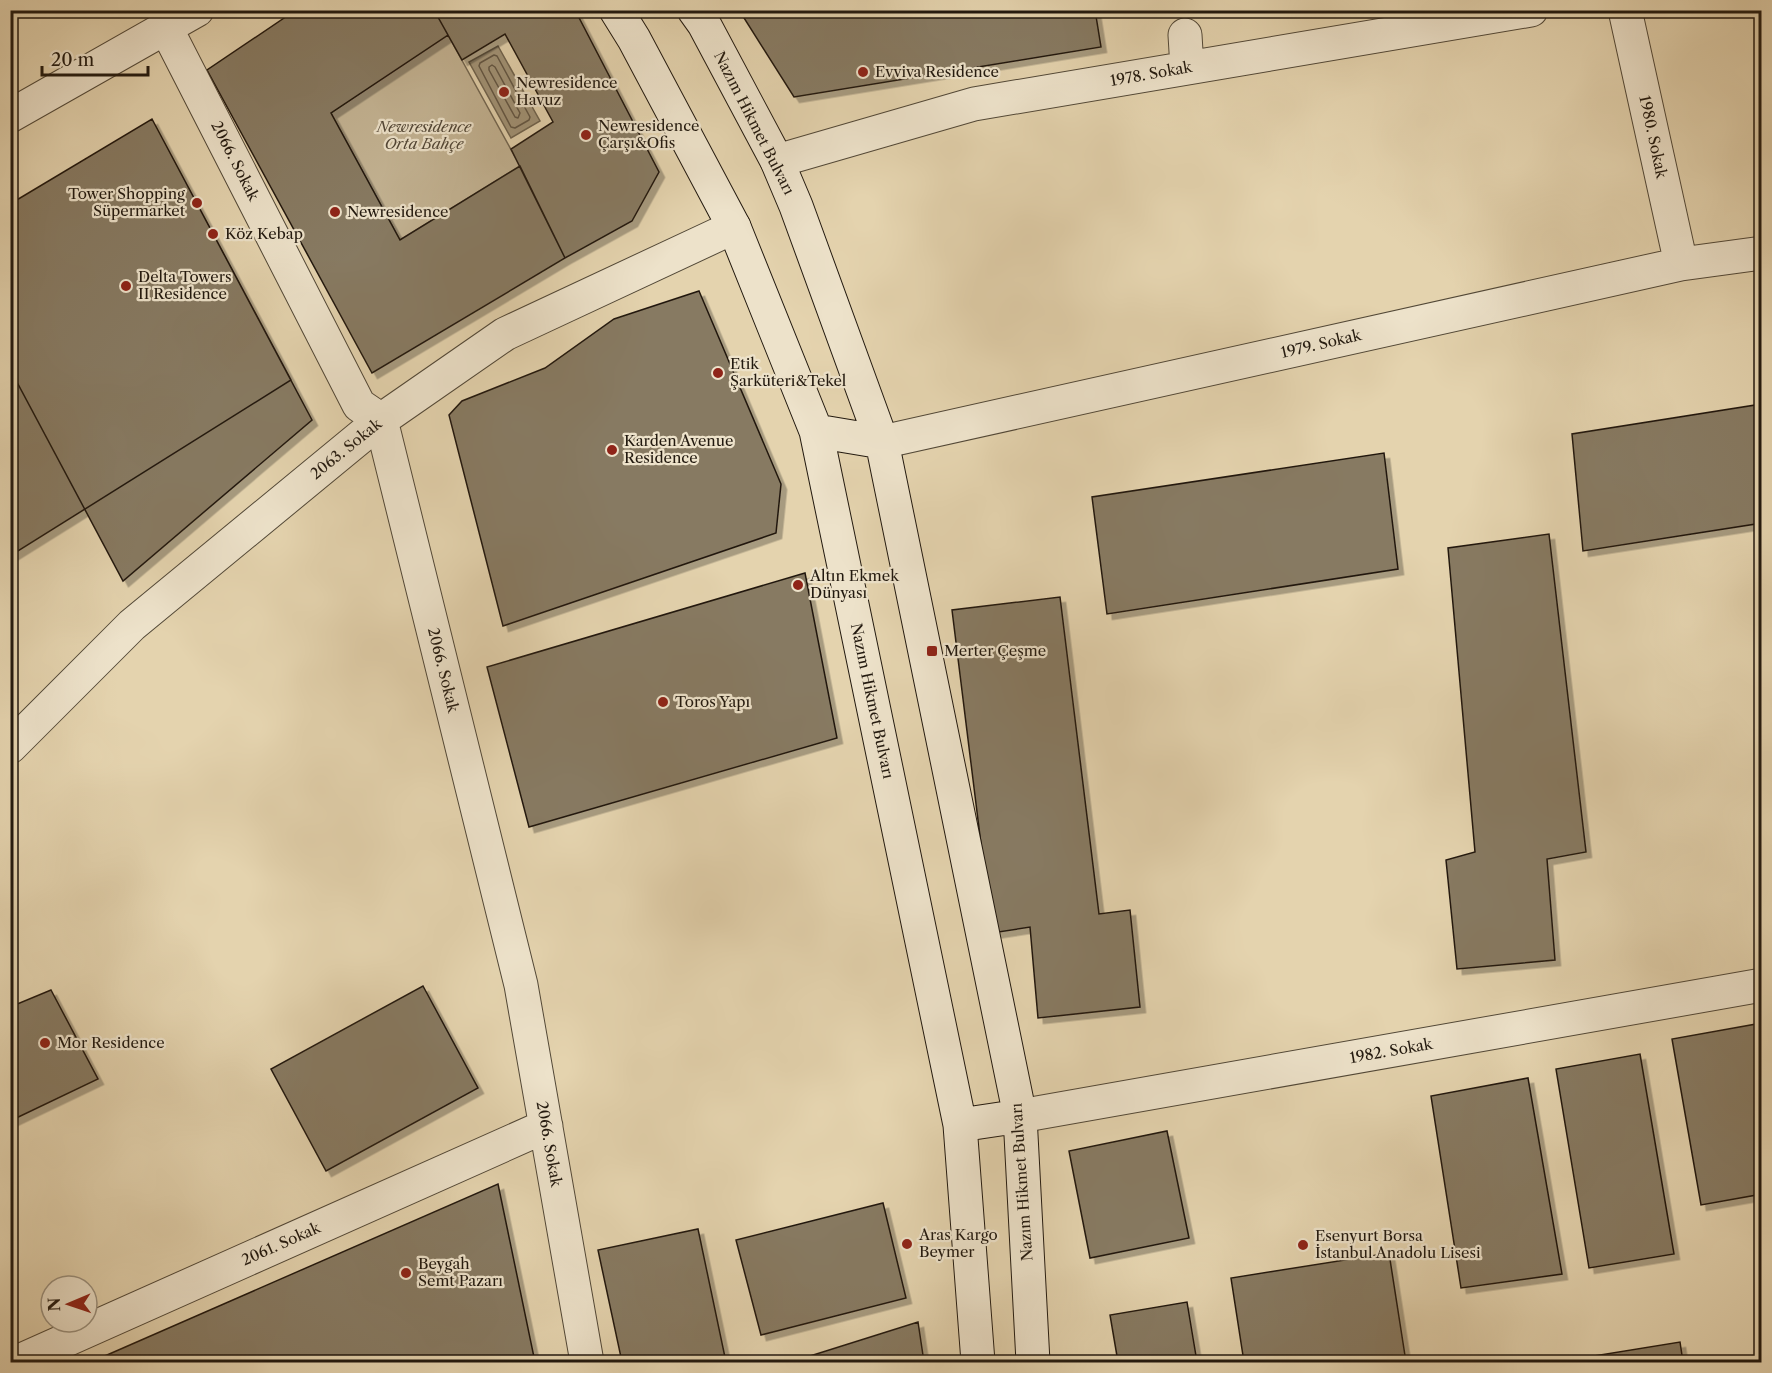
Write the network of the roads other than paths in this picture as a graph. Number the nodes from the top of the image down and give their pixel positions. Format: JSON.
{"nodes":[{"id":1,"x":197,"y":10,"type":"edge"},
{"id":2,"x":616,"y":10,"type":"edge"},
{"id":3,"x":694,"y":10,"type":"edge"},
{"id":4,"x":1531,"y":10,"type":"edge"},
{"id":5,"x":1625,"y":10,"type":"edge"},
{"id":6,"x":166,"y":28,"type":"junction"},
{"id":7,"x":1185,"y":35,"type":"dead end"},
{"id":8,"x":1187,"y":68,"type":"junction"},
{"id":9,"x":10,"y":116,"type":"edge"},
{"id":10,"x":777,"y":161,"type":"junction"},
{"id":11,"x":734,"y":227,"type":"junction"},
{"id":12,"x":1761,"y":253,"type":"edge"},
{"id":13,"x":1681,"y":264,"type":"junction"},
{"id":14,"x":381,"y":420,"type":"junction"},
{"id":15,"x":816,"y":431,"type":"junction"},
{"id":16,"x":882,"y":442,"type":"junction"},
{"id":17,"x":10,"y":747,"type":"edge"},
{"id":18,"x":1761,"y":985,"type":"edge"},
{"id":19,"x":1020,"y":1116,"type":"junction"},
{"id":20,"x":960,"y":1125,"type":"junction"},
{"id":21,"x":546,"y":1126,"type":"junction"},
{"id":22,"x":17,"y":1362,"type":"edge"},
{"id":23,"x":587,"y":1362,"type":"edge"},
{"id":24,"x":978,"y":1362,"type":"edge"},
{"id":25,"x":1033,"y":1362,"type":"edge"}],
"edges":[{"from":1,"to":6,"type":"street"},
{"from":2,"to":11,"type":"street","name":"Nazım Hikmet Bulvarı"},
{"from":3,"to":10,"type":"street","name":"Nazım Hikmet Bulvarı"},
{"from":4,"to":8,"type":"street","name":"1978. Sokak"},
{"from":5,"to":13,"type":"street","name":"1980. Sokak"},
{"from":6,"to":9,"type":"street"},
{"from":6,"to":14,"type":"street","name":"2066. Sokak"},
{"from":7,"to":8,"type":"street"},
{"from":8,"to":10,"type":"street","name":"1978. Sokak"},
{"from":10,"to":16,"type":"street","name":"Nazım Hikmet Bulvarı"},
{"from":11,"to":14,"type":"street","name":"2063. Sokak"},
{"from":11,"to":15,"type":"street","name":"Nazım Hikmet Bulvarı"},
{"from":12,"to":13,"type":"street","name":"1979. Sokak"},
{"from":13,"to":16,"type":"street","name":"1979. Sokak"},
{"from":14,"to":17,"type":"street","name":"2063. Sokak"},
{"from":14,"to":21,"type":"street","name":"2066. Sokak"},
{"from":15,"to":16,"type":"street"},
{"from":15,"to":20,"type":"street","name":"Nazım Hikmet Bulvarı"},
{"from":16,"to":19,"type":"street","name":"Nazım Hikmet Bulvarı"},
{"from":18,"to":19,"type":"street","name":"1982. Sokak"},
{"from":19,"to":20,"type":"street","name":"1982. Sokak"},
{"from":19,"to":25,"type":"street","name":"Nazım Hikmet Bulvarı"},
{"from":20,"to":24,"type":"street","name":"Nazım Hikmet Bulvarı"},
{"from":21,"to":22,"type":"street","name":"2061. Sokak"},
{"from":21,"to":23,"type":"street","name":"2066. Sokak"}]}
